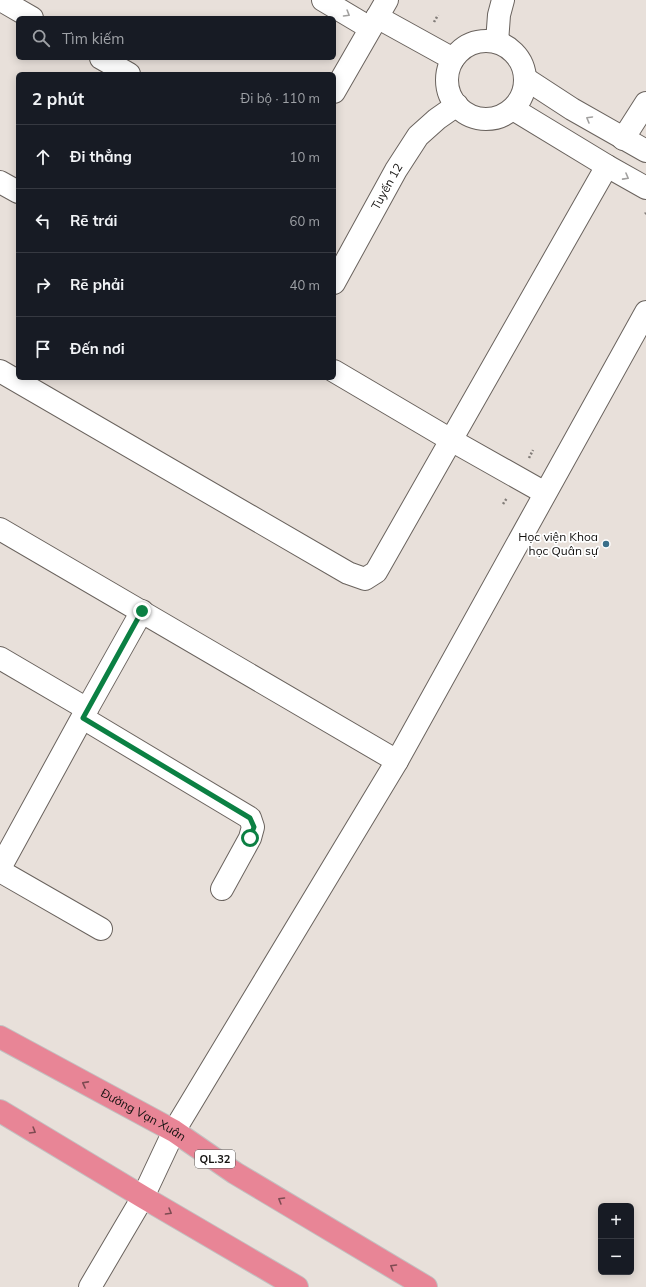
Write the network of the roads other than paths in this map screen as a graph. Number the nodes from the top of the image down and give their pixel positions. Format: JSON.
{"nodes":[{"id":1,"x":1,"y":0,"type":"edge"},
{"id":2,"x":323,"y":0,"type":"edge"},
{"id":3,"x":503,"y":0,"type":"edge"},
{"id":4,"x":378,"y":10,"type":"edge"},
{"id":5,"x":29,"y":16,"type":"edge"},
{"id":6,"x":497,"y":42,"type":"junction"},
{"id":7,"x":453,"y":58,"type":"junction"},
{"id":8,"x":104,"y":60,"type":"edge"},
{"id":9,"x":125,"y":72,"type":"edge"},
{"id":10,"x":526,"y":79,"type":"junction"},
{"id":11,"x":336,"y":88,"type":"edge"},
{"id":12,"x":646,"y":103,"type":"edge"},
{"id":13,"x":457,"y":105,"type":"junction"},
{"id":14,"x":513,"y":109,"type":"junction"},
{"id":15,"x":623,"y":138,"type":"junction"},
{"id":16,"x":646,"y":151,"type":"edge"},
{"id":17,"x":607,"y":166,"type":"junction"},
{"id":18,"x":0,"y":182,"type":"edge"},
{"id":19,"x":646,"y":188,"type":"edge"},
{"id":20,"x":16,"y":191,"type":"edge"},
{"id":21,"x":336,"y":279,"type":"edge"},
{"id":22,"x":646,"y":312,"type":"edge"},
{"id":23,"x":0,"y":371,"type":"edge"},
{"id":24,"x":336,"y":372,"type":"edge"},
{"id":25,"x":451,"y":440,"type":"junction"},
{"id":26,"x":545,"y":493,"type":"junction"},
{"id":27,"x":0,"y":529,"type":"edge"},
{"id":28,"x":142,"y":611,"type":"junction"},
{"id":29,"x":0,"y":658,"type":"edge"},
{"id":30,"x":85,"y":714,"type":"junction"},
{"id":31,"x":397,"y":761,"type":"junction"},
{"id":32,"x":0,"y":868,"type":"edge"},
{"id":33,"x":0,"y":871,"type":"edge"},
{"id":34,"x":222,"y":889,"type":"dead end"},
{"id":35,"x":101,"y":929,"type":"dead end"},
{"id":36,"x":0,"y":1037,"type":"edge"},
{"id":37,"x":0,"y":1111,"type":"edge"},
{"id":38,"x":174,"y":1132,"type":"junction"},
{"id":39,"x":143,"y":1197,"type":"junction"},
{"id":40,"x":90,"y":1287,"type":"edge"},
{"id":41,"x":297,"y":1287,"type":"edge"},
{"id":42,"x":426,"y":1287,"type":"edge"}],
"edges":[{"from":1,"to":5,"type":"street"},
{"from":2,"to":4,"type":"street","one_way":true},
{"from":3,"to":6,"type":"street"},
{"from":4,"to":7,"type":"street"},
{"from":4,"to":11,"type":"street"},
{"from":6,"to":7,"type":"street"},
{"from":6,"to":10,"type":"street"},
{"from":7,"to":13,"type":"street"},
{"from":8,"to":9,"type":"street"},
{"from":10,"to":14,"type":"street"},
{"from":15,"to":10,"type":"street","one_way":true},
{"from":12,"to":15,"type":"street"},
{"from":13,"to":14,"type":"street"},
{"from":13,"to":21,"type":"street","name":"Tuyến 12"},
{"from":14,"to":17,"type":"street"},
{"from":15,"to":16,"type":"street"},
{"from":17,"to":19,"type":"street","one_way":true},
{"from":17,"to":25,"type":"street"},
{"from":18,"to":20,"type":"street"},
{"from":22,"to":26,"type":"street"},
{"from":23,"to":25,"type":"street"},
{"from":24,"to":25,"type":"street"},
{"from":25,"to":26,"type":"street"},
{"from":26,"to":31,"type":"street"},
{"from":27,"to":28,"type":"street"},
{"from":28,"to":30,"type":"street"},
{"from":28,"to":31,"type":"street"},
{"from":29,"to":30,"type":"street"},
{"from":30,"to":32,"type":"street"},
{"from":30,"to":34,"type":"street"},
{"from":31,"to":38,"type":"street"},
{"from":33,"to":35,"type":"street"},
{"from":38,"to":36,"type":"highway","name":"Đường Vạn Xuân","number":"QL.32","one_way":true},
{"from":37,"to":39,"type":"highway","one_way":true},
{"from":38,"to":39,"type":"street"},
{"from":42,"to":38,"type":"highway","name":"Đường Vạn Xuân","number":"QL.32","one_way":true},
{"from":39,"to":40,"type":"street"},
{"from":39,"to":41,"type":"highway","one_way":true}]}
